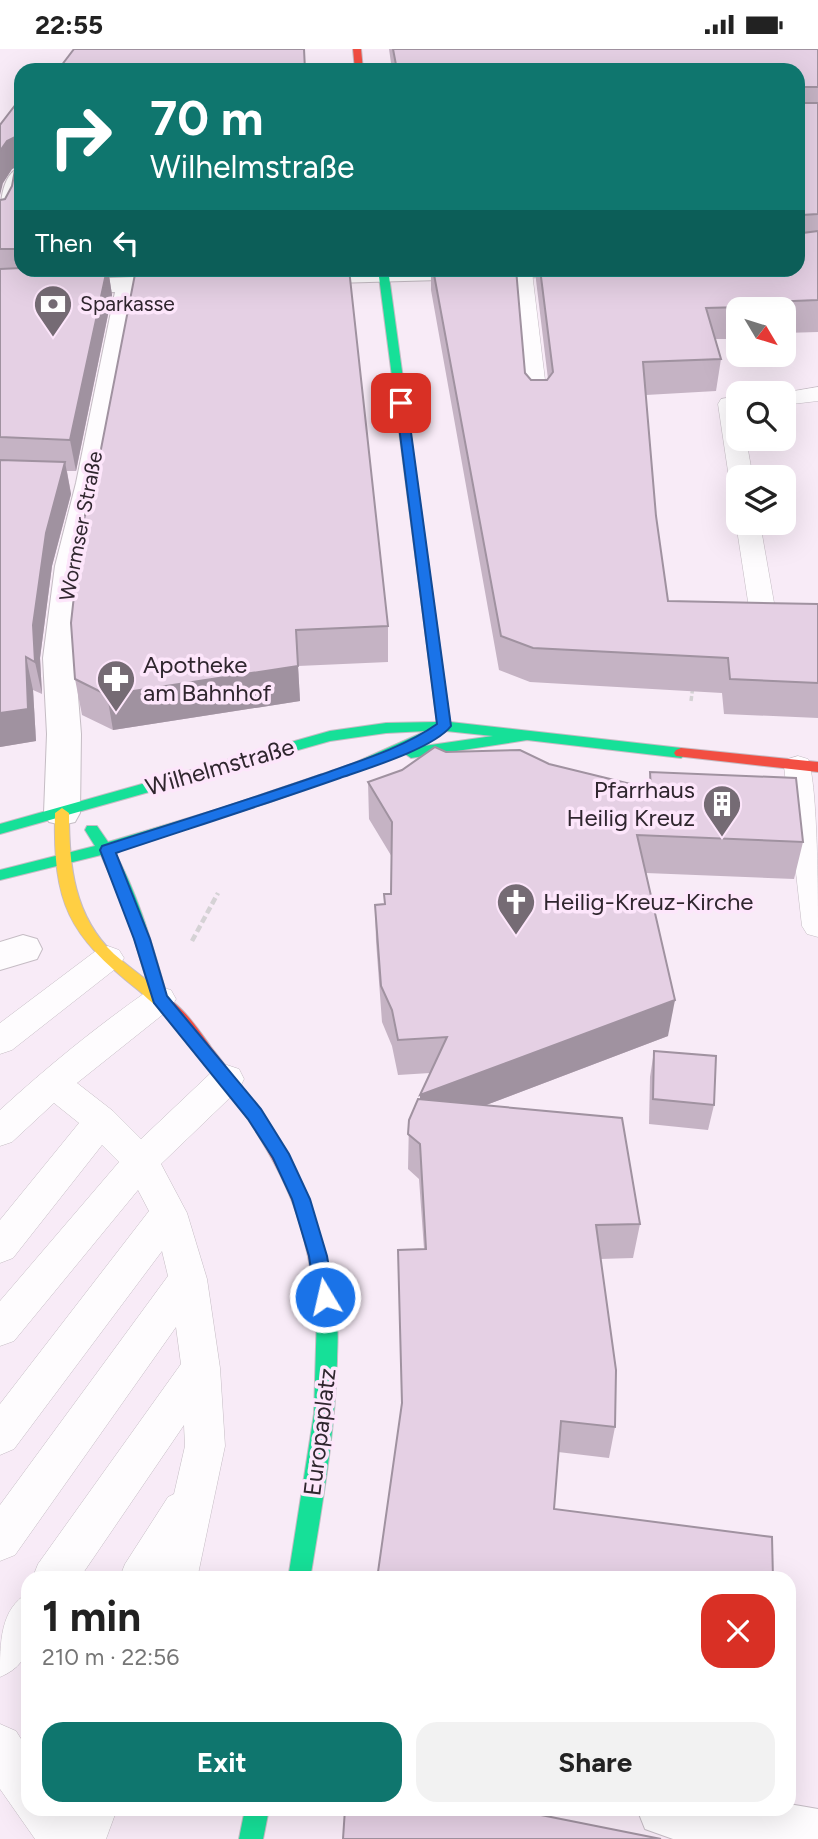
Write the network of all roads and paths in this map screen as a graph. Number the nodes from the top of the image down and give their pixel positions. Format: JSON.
{"nodes":[{"id":1,"x":14,"y":183,"type":"edge"},
{"id":2,"x":1,"y":214,"type":"edge"},
{"id":3,"x":297,"y":277,"type":"edge"},
{"id":4,"x":385,"y":277,"type":"edge"},
{"id":5,"x":523,"y":277,"type":"edge"},
{"id":6,"x":282,"y":278,"type":"edge"},
{"id":7,"x":212,"y":281,"type":"edge"},
{"id":8,"x":129,"y":284,"type":"junction"},
{"id":9,"x":0,"y":289,"type":"edge"},
{"id":10,"x":817,"y":395,"type":"edge"},
{"id":11,"x":796,"y":397,"type":"edge"},
{"id":12,"x":537,"y":405,"type":"edge"},
{"id":13,"x":750,"y":535,"type":"edge"},
{"id":14,"x":818,"y":623,"type":"edge"},
{"id":15,"x":694,"y":674,"type":"edge"},
{"id":16,"x":691,"y":701,"type":"dead end"},
{"id":17,"x":444,"y":726,"type":"junction"},
{"id":18,"x":525,"y":736,"type":"junction"},
{"id":19,"x":378,"y":759,"type":"junction"},
{"id":20,"x":808,"y":766,"type":"edge"},
{"id":21,"x":62,"y":813,"type":"junction"},
{"id":22,"x":0,"y":829,"type":"edge"},
{"id":23,"x":107,"y":850,"type":"junction"},
{"id":24,"x":60,"y":862,"type":"junction"},
{"id":25,"x":0,"y":875,"type":"edge"},
{"id":26,"x":818,"y":926,"type":"edge"},
{"id":27,"x":108,"y":958,"type":"junction"},
{"id":28,"x":160,"y":999,"type":"junction"},
{"id":29,"x":0,"y":1041,"type":"edge"},
{"id":30,"x":227,"y":1079,"type":"junction"},
{"id":31,"x":52,"y":1082,"type":"junction"},
{"id":32,"x":101,"y":1121,"type":"junction"},
{"id":33,"x":0,"y":1132,"type":"edge"},
{"id":34,"x":141,"y":1161,"type":"junction"},
{"id":35,"x":169,"y":1213,"type":"junction"},
{"id":36,"x":0,"y":1247,"type":"edge"},
{"id":37,"x":188,"y":1279,"type":"junction"},
{"id":38,"x":0,"y":1329,"type":"edge"},
{"id":39,"x":201,"y":1368,"type":"junction"},
{"id":40,"x":0,"y":1436,"type":"edge"},
{"id":41,"x":195,"y":1493,"type":"junction"},
{"id":42,"x":0,"y":1540,"type":"edge"},
{"id":43,"x":59,"y":1571,"type":"edge"},
{"id":44,"x":146,"y":1571,"type":"edge"},
{"id":45,"x":178,"y":1571,"type":"edge"},
{"id":46,"x":300,"y":1571,"type":"edge"},
{"id":47,"x":21,"y":1625,"type":"edge"},
{"id":48,"x":0,"y":1655,"type":"edge"},
{"id":49,"x":46,"y":1816,"type":"edge"},
{"id":50,"x":91,"y":1816,"type":"edge"},
{"id":51,"x":256,"y":1816,"type":"edge"},
{"id":52,"x":702,"y":1816,"type":"edge"},
{"id":53,"x":818,"y":1838,"type":"edge"},
{"id":54,"x":65,"y":1839,"type":"edge"},
{"id":55,"x":82,"y":1839,"type":"edge"},
{"id":56,"x":251,"y":1839,"type":"edge"}],
"edges":[{"from":1,"to":2,"type":"street"},
{"from":3,"to":6,"type":"street"},
{"from":4,"to":17,"type":"main road"},
{"from":5,"to":12,"type":"lane"},
{"from":7,"to":8,"type":"street"},
{"from":8,"to":9,"type":"street"},
{"from":8,"to":21,"type":"street","name":"Wormser Straße"},
{"from":10,"to":11,"type":"lane"},
{"from":13,"to":14,"type":"lane"},
{"from":15,"to":16,"type":"path"},
{"from":17,"to":18,"type":"main road","name":"Wilhelmstraße"},
{"from":17,"to":19,"type":"main road","name":"Wilhelmstraße"},
{"from":17,"to":21,"type":"main road","name":"Wilhelmstraße"},
{"from":18,"to":19,"type":"main road","name":"Wilhelmstraße"},
{"from":18,"to":20,"type":"main road","name":"Wilhelmstraße"},
{"from":19,"to":23,"type":"main road","name":"Wilhelmstraße"},
{"from":20,"to":26,"type":"lane"},
{"from":21,"to":22,"type":"main road","name":"Wilhelmstraße"},
{"from":21,"to":23,"type":"main road","name":"Europaplatz"},
{"from":21,"to":24,"type":"main road","name":"Europaplatz"},
{"from":23,"to":24,"type":"main road","name":"Wilhelmstraße"},
{"from":23,"to":28,"type":"main road","name":"Europaplatz"},
{"from":24,"to":25,"type":"main road","name":"Wilhelmstraße"},
{"from":24,"to":27,"type":"main road","name":"Europaplatz"},
{"from":27,"to":28,"type":"main road","name":"Europaplatz"},
{"from":27,"to":29,"type":"lane"},
{"from":28,"to":30,"type":"main road","name":"Europaplatz"},
{"from":28,"to":31,"type":"lane"},
{"from":30,"to":34,"type":"lane"},
{"from":30,"to":46,"type":"main road","name":"Europaplatz"},
{"from":31,"to":32,"type":"lane"},
{"from":31,"to":33,"type":"lane"},
{"from":32,"to":34,"type":"lane"},
{"from":32,"to":36,"type":"lane"},
{"from":34,"to":35,"type":"lane"},
{"from":34,"to":38,"type":"lane"},
{"from":35,"to":37,"type":"lane"},
{"from":35,"to":40,"type":"lane"},
{"from":37,"to":39,"type":"lane"},
{"from":37,"to":42,"type":"lane"},
{"from":39,"to":41,"type":"lane"},
{"from":39,"to":43,"type":"lane"},
{"from":41,"to":44,"type":"lane"},
{"from":41,"to":45,"type":"lane"},
{"from":47,"to":48,"type":"lane"},
{"from":49,"to":54,"type":"lane"},
{"from":50,"to":55,"type":"lane"},
{"from":51,"to":56,"type":"main road"},
{"from":52,"to":53,"type":"street"}]}
